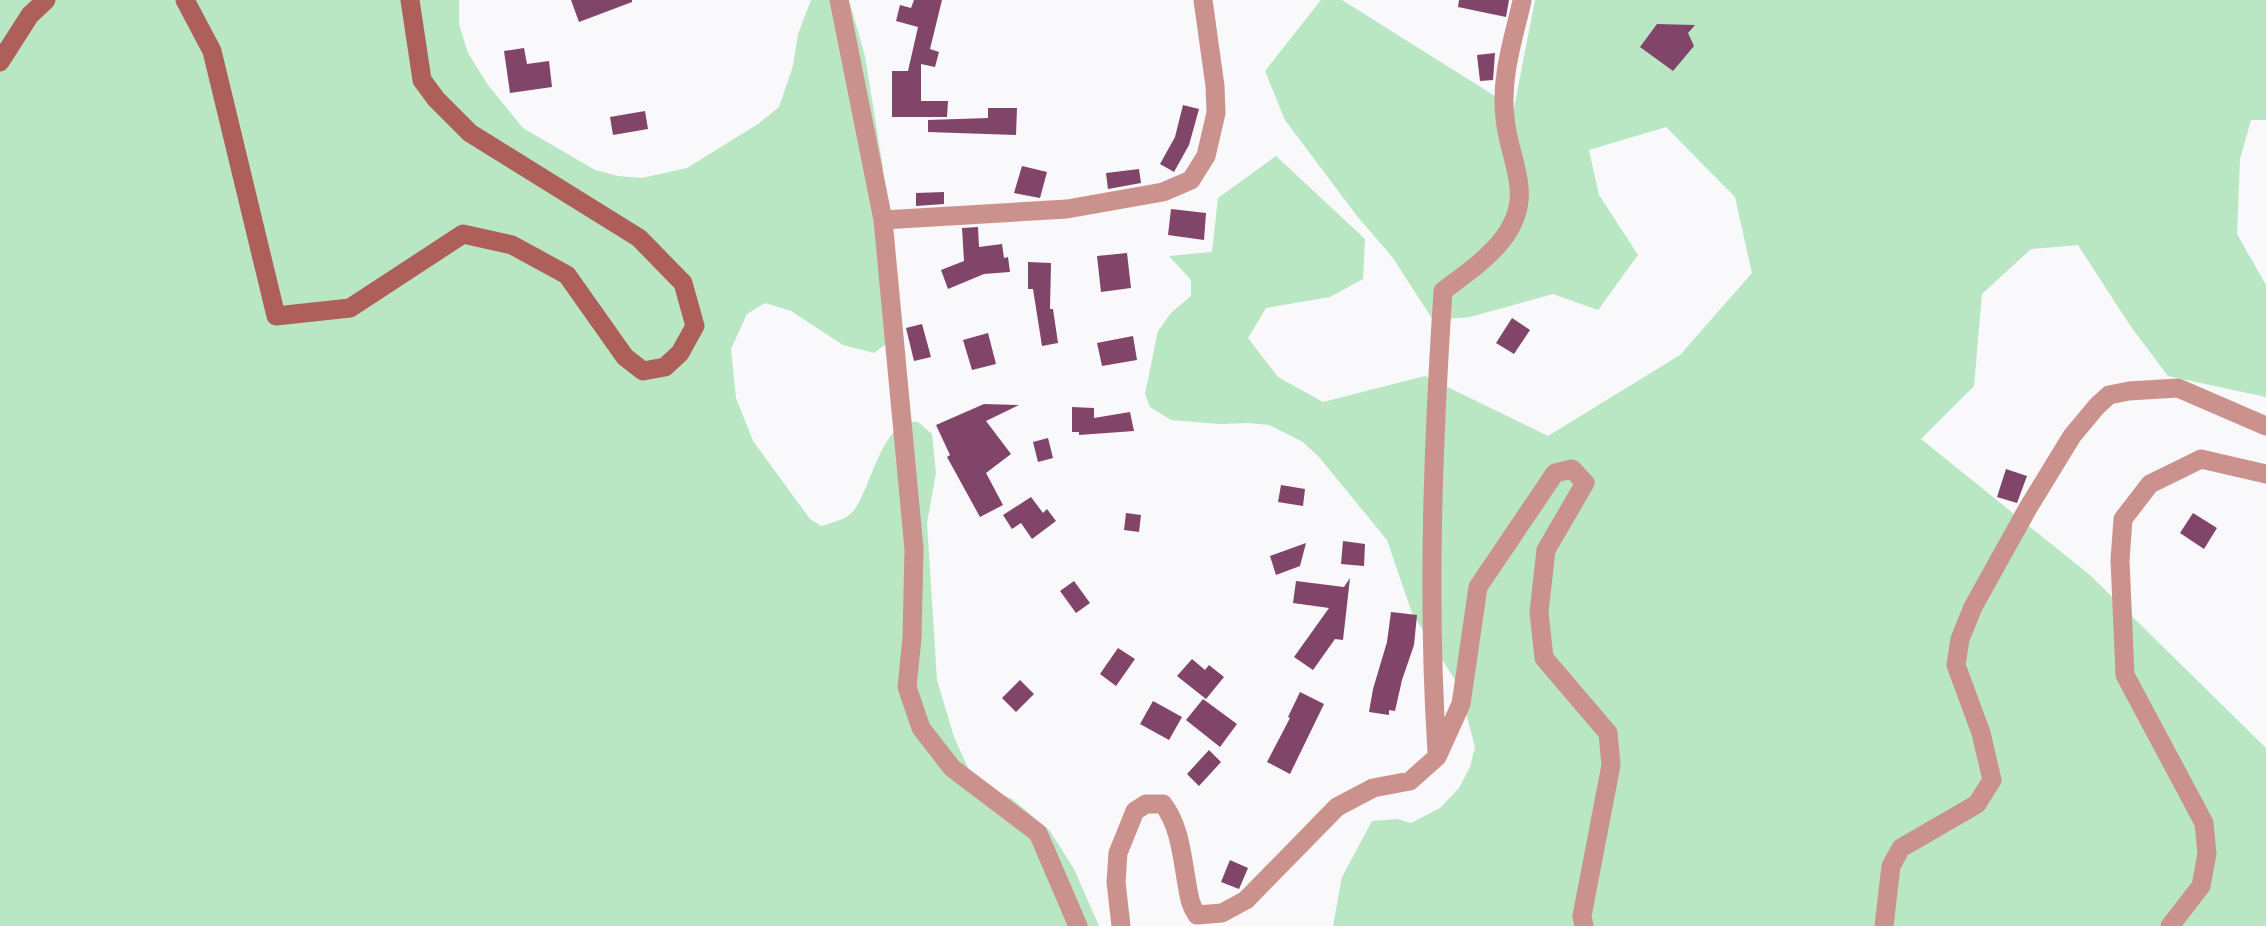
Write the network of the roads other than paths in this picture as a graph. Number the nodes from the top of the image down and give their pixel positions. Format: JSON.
{"nodes":[{"id":1,"x":46,"y":0,"type":"edge"},
{"id":2,"x":185,"y":0,"type":"edge"},
{"id":3,"x":410,"y":0,"type":"edge"},
{"id":4,"x":839,"y":0,"type":"edge"},
{"id":5,"x":1202,"y":0,"type":"edge"},
{"id":6,"x":1522,"y":1,"type":"edge"},
{"id":7,"x":0,"y":62,"type":"edge"},
{"id":8,"x":883,"y":220,"type":"junction"},
{"id":9,"x":2266,"y":426,"type":"edge"},
{"id":10,"x":2266,"y":474,"type":"edge"},
{"id":11,"x":1437,"y":757,"type":"junction"},
{"id":12,"x":1078,"y":926,"type":"edge"},
{"id":13,"x":1121,"y":926,"type":"edge"},
{"id":14,"x":1584,"y":926,"type":"edge"},
{"id":15,"x":1884,"y":926,"type":"edge"},
{"id":16,"x":2170,"y":926,"type":"edge"}],
"edges":[{"from":1,"to":7,"type":"main road"},
{"from":2,"to":3,"type":"main road"},
{"from":4,"to":8,"type":"street"},
{"from":5,"to":8,"type":"street"},
{"from":6,"to":11,"type":"street"},
{"from":8,"to":12,"type":"street"},
{"from":9,"to":15,"type":"street"},
{"from":10,"to":16,"type":"street"},
{"from":11,"to":13,"type":"street"},
{"from":11,"to":14,"type":"street"}]}
